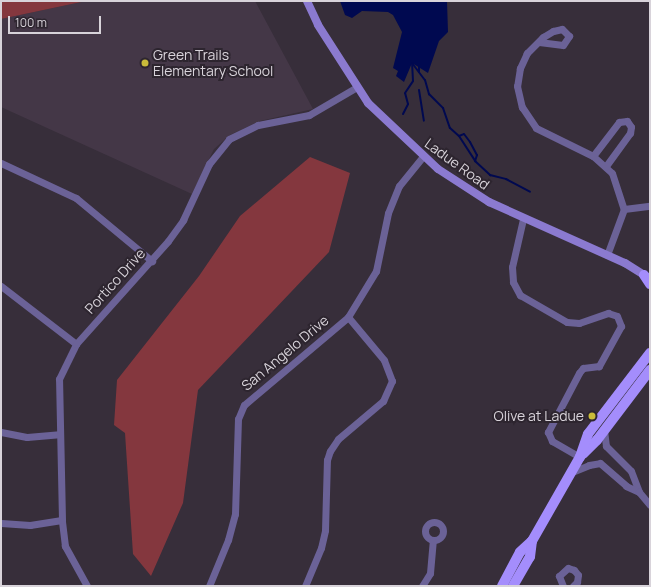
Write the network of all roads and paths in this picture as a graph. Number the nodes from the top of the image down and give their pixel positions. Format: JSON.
{"nodes":[{"id":1,"x":307,"y":1,"type":"edge"},
{"id":2,"x":539,"y":42,"type":"dead end"},
{"id":3,"x":357,"y":87,"type":"junction"},
{"id":4,"x":423,"y":156,"type":"junction"},
{"id":5,"x":593,"y":156,"type":"junction"},
{"id":6,"x":1,"y":163,"type":"edge"},
{"id":7,"x":606,"y":166,"type":"junction"},
{"id":8,"x":650,"y":206,"type":"edge"},
{"id":9,"x":624,"y":209,"type":"junction"},
{"id":10,"x":523,"y":219,"type":"junction"},
{"id":11,"x":607,"y":255,"type":"junction"},
{"id":12,"x":152,"y":261,"type":"junction"},
{"id":13,"x":647,"y":277,"type":"edge"},
{"id":14,"x":650,"y":284,"type":"edge"},
{"id":15,"x":1,"y":286,"type":"edge"},
{"id":16,"x":348,"y":317,"type":"junction"},
{"id":17,"x":76,"y":344,"type":"junction"},
{"id":18,"x":650,"y":353,"type":"edge"},
{"id":19,"x":650,"y":370,"type":"edge"},
{"id":20,"x":604,"y":430,"type":"junction"},
{"id":21,"x":1,"y":432,"type":"edge"},
{"id":22,"x":60,"y":434,"type":"junction"},
{"id":23,"x":580,"y":457,"type":"junction"},
{"id":24,"x":570,"y":473,"type":"junction"},
{"id":25,"x":639,"y":492,"type":"junction"},
{"id":26,"x":650,"y":505,"type":"edge"},
{"id":27,"x":62,"y":520,"type":"junction"},
{"id":28,"x":1,"y":523,"type":"edge"},
{"id":29,"x":433,"y":541,"type":"dead end"},
{"id":30,"x":532,"y":541,"type":"junction"},
{"id":31,"x":576,"y":585,"type":"edge"},
{"id":32,"x":88,"y":586,"type":"edge"},
{"id":33,"x":208,"y":586,"type":"edge"},
{"id":34,"x":305,"y":586,"type":"edge"},
{"id":35,"x":422,"y":586,"type":"edge"},
{"id":36,"x":502,"y":586,"type":"edge"},
{"id":37,"x":513,"y":586,"type":"edge"},
{"id":38,"x":563,"y":586,"type":"edge"}],
"edges":[{"from":1,"to":3,"type":"main road","name":"Ladue Road"},
{"from":2,"to":5,"type":"street"},
{"from":3,"to":4,"type":"main road","name":"Ladue Road"},
{"from":3,"to":12,"type":"street","name":"Portico Drive"},
{"from":4,"to":10,"type":"main road","name":"Ladue Road"},
{"from":4,"to":16,"type":"street","name":"San Angelo Drive"},
{"from":5,"to":7,"type":"street"},
{"from":5,"to":7,"type":"street"},
{"from":6,"to":12,"type":"street"},
{"from":7,"to":9,"type":"street"},
{"from":8,"to":9,"type":"street"},
{"from":9,"to":11,"type":"street"},
{"from":10,"to":11,"type":"main road","name":"Ladue Road"},
{"from":10,"to":23,"type":"street"},
{"from":11,"to":13,"type":"main road","name":"Ladue Road"},
{"from":12,"to":17,"type":"street","name":"Portico Drive"},
{"from":13,"to":14,"type":"main road"},
{"from":15,"to":17,"type":"street"},
{"from":16,"to":33,"type":"street","name":"San Angelo Drive"},
{"from":16,"to":34,"type":"street"},
{"from":17,"to":22,"type":"street","name":"Portico Drive"},
{"from":18,"to":23,"type":"main road"},
{"from":19,"to":20,"type":"main road"},
{"from":20,"to":23,"type":"main road"},
{"from":20,"to":25,"type":"street"},
{"from":21,"to":22,"type":"street"},
{"from":22,"to":27,"type":"street","name":"Portico Drive"},
{"from":23,"to":24,"type":"main road"},
{"from":24,"to":25,"type":"street"},
{"from":24,"to":30,"type":"main road"},
{"from":25,"to":26,"type":"street"},
{"from":27,"to":28,"type":"street"},
{"from":27,"to":32,"type":"street","name":"Portico Drive"},
{"from":29,"to":35,"type":"street"},
{"from":30,"to":36,"type":"main road"},
{"from":30,"to":37,"type":"main road"},
{"from":31,"to":38,"type":"street"}]}
